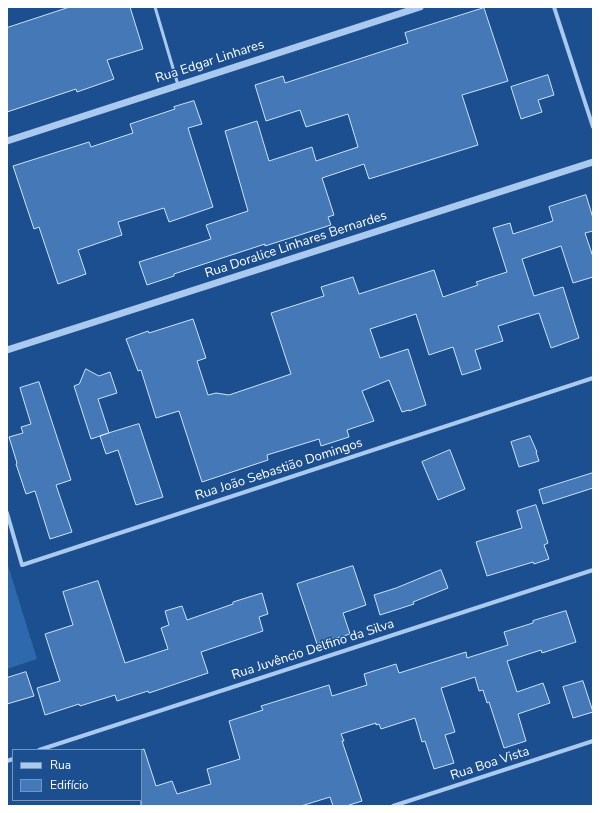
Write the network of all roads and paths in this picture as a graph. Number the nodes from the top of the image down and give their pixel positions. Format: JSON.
{"nodes":[{"id":1,"x":155,"y":7,"type":"edge"},
{"id":2,"x":420,"y":7,"type":"edge"},
{"id":3,"x":554,"y":7,"type":"edge"},
{"id":4,"x":178,"y":86,"type":"junction"},
{"id":5,"x":593,"y":127,"type":"edge"},
{"id":6,"x":7,"y":141,"type":"edge"},
{"id":7,"x":593,"y":162,"type":"edge"},
{"id":8,"x":7,"y":350,"type":"edge"},
{"id":9,"x":593,"y":378,"type":"edge"},
{"id":10,"x":7,"y":513,"type":"edge"},
{"id":11,"x":593,"y":570,"type":"edge"},
{"id":12,"x":593,"y":741,"type":"edge"},
{"id":13,"x":42,"y":749,"type":"edge"},
{"id":14,"x":393,"y":806,"type":"edge"}],
"edges":[{"from":1,"to":4,"type":"lane"},
{"from":2,"to":4,"type":"street","name":"Rua Edgar Linhares"},
{"from":3,"to":5,"type":"street"},
{"from":4,"to":6,"type":"street","name":"Rua Edgar Linhares"},
{"from":7,"to":8,"type":"street","name":"Rua Doralice Linhares Bernardes"},
{"from":9,"to":10,"type":"street","name":"Rua João Sebastião Domingos"},
{"from":11,"to":13,"type":"street","name":"Rua Juvêncio Delfino da Silva"},
{"from":12,"to":14,"type":"street","name":"Rua Boa Vista"}]}
